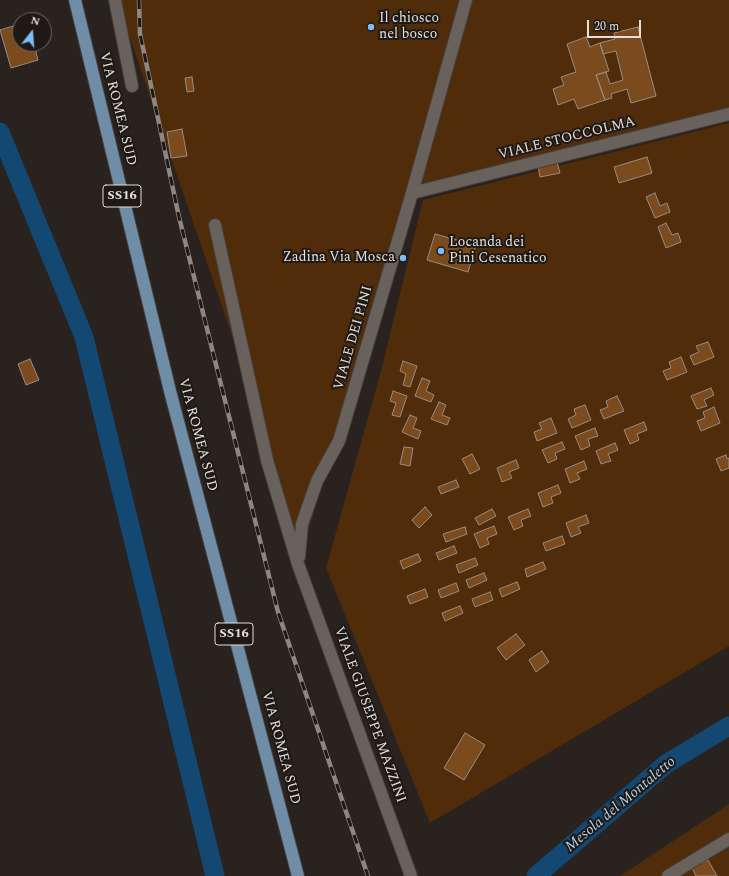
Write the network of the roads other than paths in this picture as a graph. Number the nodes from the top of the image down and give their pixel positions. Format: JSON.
{"nodes":[{"id":1,"x":75,"y":0,"type":"edge"},
{"id":2,"x":115,"y":0,"type":"edge"},
{"id":3,"x":466,"y":0,"type":"edge"},
{"id":4,"x":132,"y":86,"type":"dead end"},
{"id":5,"x":729,"y":114,"type":"edge"},
{"id":6,"x":412,"y":193,"type":"junction"},
{"id":7,"x":215,"y":225,"type":"dead end"},
{"id":8,"x":298,"y":564,"type":"junction"},
{"id":9,"x":729,"y":840,"type":"edge"},
{"id":10,"x":674,"y":874,"type":"edge"},
{"id":11,"x":298,"y":876,"type":"edge"},
{"id":12,"x":411,"y":876,"type":"edge"}],
"edges":[{"from":1,"to":11,"type":"main road","name":"VIA ROMEA SUD","number":"SS16"},
{"from":2,"to":4,"type":"street"},
{"from":3,"to":6,"type":"street","name":"VIALE DEI PINI"},
{"from":5,"to":6,"type":"street","name":"VIALE STOCCOLMA"},
{"from":6,"to":8,"type":"street","name":"VIALE DEI PINI"},
{"from":7,"to":8,"type":"street","name":"VIALE GIUSEPPE MAZZINI"},
{"from":8,"to":12,"type":"street","name":"VIALE GIUSEPPE MAZZINI"},
{"from":9,"to":10,"type":"street"}]}
